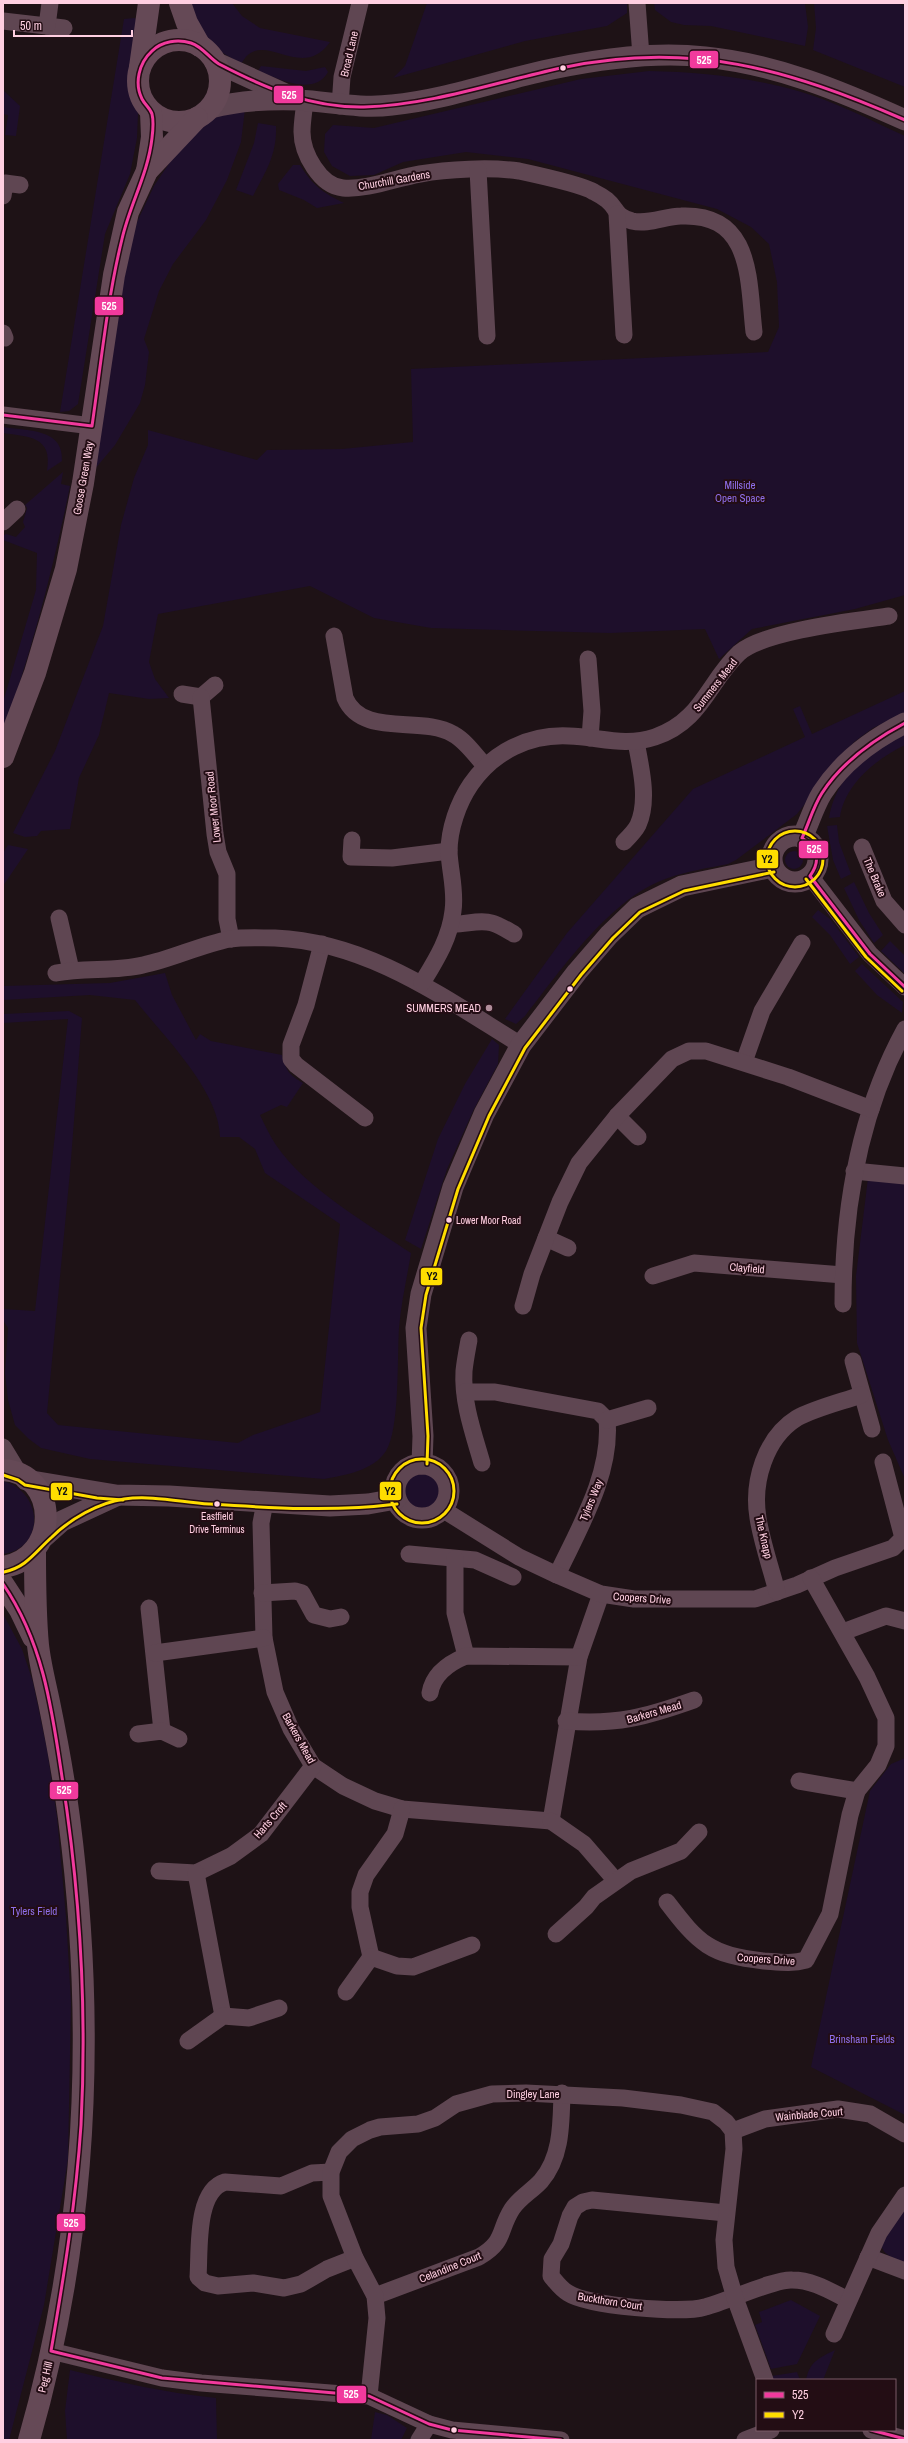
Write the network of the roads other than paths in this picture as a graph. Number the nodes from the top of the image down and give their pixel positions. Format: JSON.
{"nodes":[{"id":1,"x":50,"y":3,"type":"edge"},
{"id":2,"x":149,"y":3,"type":"edge"},
{"id":3,"x":180,"y":3,"type":"edge"},
{"id":4,"x":360,"y":3,"type":"edge"},
{"id":5,"x":637,"y":3,"type":"edge"},
{"id":6,"x":3,"y":21,"type":"edge"},
{"id":7,"x":47,"y":26,"type":"junction"},
{"id":8,"x":64,"y":28,"type":"dead end"},
{"id":9,"x":200,"y":46,"type":"junction"},
{"id":10,"x":641,"y":56,"type":"junction"},
{"id":11,"x":215,"y":62,"type":"junction"},
{"id":12,"x":140,"y":70,"type":"junction"},
{"id":13,"x":303,"y":101,"type":"junction"},
{"id":14,"x":340,"y":106,"type":"junction"},
{"id":15,"x":151,"y":112,"type":"junction"},
{"id":16,"x":204,"y":113,"type":"junction"},
{"id":17,"x":905,"y":120,"type":"edge"},
{"id":18,"x":478,"y":170,"type":"junction"},
{"id":19,"x":147,"y":171,"type":"junction"},
{"id":20,"x":20,"y":185,"type":"dead end"},
{"id":21,"x":3,"y":196,"type":"edge"},
{"id":22,"x":617,"y":214,"type":"junction"},
{"id":23,"x":754,"y":332,"type":"dead end"},
{"id":24,"x":624,"y":335,"type":"dead end"},
{"id":25,"x":487,"y":336,"type":"dead end"},
{"id":26,"x":3,"y":416,"type":"edge"},
{"id":27,"x":92,"y":426,"type":"junction"},
{"id":28,"x":889,"y":616,"type":"dead end"},
{"id":29,"x":334,"y":636,"type":"dead end"},
{"id":30,"x":588,"y":659,"type":"dead end"},
{"id":31,"x":215,"y":685,"type":"dead end"},
{"id":32,"x":182,"y":694,"type":"dead end"},
{"id":33,"x":201,"y":697,"type":"junction"},
{"id":34,"x":905,"y":723,"type":"edge"},
{"id":35,"x":590,"y":738,"type":"junction"},
{"id":36,"x":636,"y":742,"type":"junction"},
{"id":37,"x":3,"y":757,"type":"edge"},
{"id":38,"x":485,"y":766,"type":"junction"},
{"id":39,"x":802,"y":838,"type":"junction"},
{"id":40,"x":352,"y":840,"type":"dead end"},
{"id":41,"x":624,"y":842,"type":"dead end"},
{"id":42,"x":862,"y":847,"type":"dead end"},
{"id":43,"x":449,"y":851,"type":"junction"},
{"id":44,"x":773,"y":867,"type":"junction"},
{"id":45,"x":810,"y":876,"type":"junction"},
{"id":46,"x":60,"y":918,"type":"dead end"},
{"id":47,"x":451,"y":924,"type":"junction"},
{"id":48,"x":905,"y":925,"type":"edge"},
{"id":49,"x":514,"y":934,"type":"dead end"},
{"id":50,"x":231,"y":939,"type":"junction"},
{"id":51,"x":322,"y":944,"type":"junction"},
{"id":52,"x":802,"y":944,"type":"dead end"},
{"id":53,"x":422,"y":983,"type":"junction"},
{"id":54,"x":905,"y":987,"type":"edge"},
{"id":55,"x":904,"y":1035,"type":"edge"},
{"id":56,"x":521,"y":1045,"type":"junction"},
{"id":57,"x":744,"y":1062,"type":"junction"},
{"id":58,"x":871,"y":1109,"type":"junction"},
{"id":59,"x":616,"y":1116,"type":"junction"},
{"id":60,"x":365,"y":1118,"type":"dead end"},
{"id":61,"x":638,"y":1137,"type":"dead end"},
{"id":62,"x":854,"y":1171,"type":"junction"},
{"id":63,"x":905,"y":1176,"type":"edge"},
{"id":64,"x":546,"y":1238,"type":"junction"},
{"id":65,"x":568,"y":1248,"type":"dead end"},
{"id":66,"x":653,"y":1276,"type":"dead end"},
{"id":67,"x":843,"y":1276,"type":"junction"},
{"id":68,"x":843,"y":1304,"type":"dead end"},
{"id":69,"x":523,"y":1306,"type":"dead end"},
{"id":70,"x":469,"y":1340,"type":"dead end"},
{"id":71,"x":853,"y":1361,"type":"dead end"},
{"id":72,"x":466,"y":1392,"type":"junction"},
{"id":73,"x":861,"y":1395,"type":"junction"},
{"id":74,"x":648,"y":1408,"type":"dead end"},
{"id":75,"x":607,"y":1420,"type":"junction"},
{"id":76,"x":872,"y":1430,"type":"dead end"},
{"id":77,"x":3,"y":1447,"type":"edge"},
{"id":78,"x":883,"y":1462,"type":"dead end"},
{"id":79,"x":482,"y":1463,"type":"dead end"},
{"id":80,"x":422,"y":1464,"type":"junction"},
{"id":81,"x":16,"y":1475,"type":"edge"},
{"id":82,"x":116,"y":1495,"type":"junction"},
{"id":83,"x":396,"y":1499,"type":"junction"},
{"id":84,"x":265,"y":1502,"type":"junction"},
{"id":85,"x":442,"y":1509,"type":"junction"},
{"id":86,"x":39,"y":1544,"type":"junction"},
{"id":87,"x":409,"y":1554,"type":"dead end"},
{"id":88,"x":455,"y":1559,"type":"junction"},
{"id":89,"x":3,"y":1567,"type":"edge"},
{"id":90,"x":557,"y":1575,"type":"junction"},
{"id":91,"x":513,"y":1577,"type":"dead end"},
{"id":92,"x":811,"y":1578,"type":"junction"},
{"id":93,"x":3,"y":1584,"type":"edge"},
{"id":94,"x":777,"y":1592,"type":"junction"},
{"id":95,"x":262,"y":1593,"type":"junction"},
{"id":96,"x":601,"y":1594,"type":"junction"},
{"id":97,"x":149,"y":1608,"type":"dead end"},
{"id":98,"x":341,"y":1617,"type":"dead end"},
{"id":99,"x":905,"y":1621,"type":"edge"},
{"id":100,"x":843,"y":1632,"type":"junction"},
{"id":101,"x":264,"y":1638,"type":"junction"},
{"id":102,"x":38,"y":1647,"type":"junction"},
{"id":103,"x":155,"y":1652,"type":"junction"},
{"id":104,"x":466,"y":1656,"type":"junction"},
{"id":105,"x":579,"y":1657,"type":"junction"},
{"id":106,"x":430,"y":1693,"type":"dead end"},
{"id":107,"x":694,"y":1700,"type":"dead end"},
{"id":108,"x":566,"y":1721,"type":"junction"},
{"id":109,"x":162,"y":1731,"type":"junction"},
{"id":110,"x":138,"y":1734,"type":"dead end"},
{"id":111,"x":179,"y":1739,"type":"dead end"},
{"id":112,"x":313,"y":1766,"type":"junction"},
{"id":113,"x":799,"y":1781,"type":"dead end"},
{"id":114,"x":857,"y":1791,"type":"junction"},
{"id":115,"x":402,"y":1809,"type":"junction"},
{"id":116,"x":551,"y":1821,"type":"junction"},
{"id":117,"x":699,"y":1832,"type":"dead end"},
{"id":118,"x":159,"y":1871,"type":"dead end"},
{"id":119,"x":196,"y":1873,"type":"junction"},
{"id":120,"x":616,"y":1881,"type":"junction"},
{"id":121,"x":667,"y":1902,"type":"dead end"},
{"id":122,"x":556,"y":1934,"type":"dead end"},
{"id":123,"x":472,"y":1945,"type":"dead end"},
{"id":124,"x":371,"y":1957,"type":"junction"},
{"id":125,"x":346,"y":1992,"type":"dead end"},
{"id":126,"x":279,"y":2008,"type":"dead end"},
{"id":127,"x":223,"y":2016,"type":"junction"},
{"id":128,"x":188,"y":2041,"type":"dead end"},
{"id":129,"x":562,"y":2094,"type":"junction"},
{"id":130,"x":733,"y":2131,"type":"junction"},
{"id":131,"x":905,"y":2134,"type":"edge"},
{"id":132,"x":331,"y":2172,"type":"junction"},
{"id":133,"x":905,"y":2195,"type":"edge"},
{"id":134,"x":726,"y":2213,"type":"junction"},
{"id":135,"x":868,"y":2257,"type":"junction"},
{"id":136,"x":355,"y":2258,"type":"junction"},
{"id":137,"x":905,"y":2271,"type":"edge"},
{"id":138,"x":375,"y":2296,"type":"junction"},
{"id":139,"x":734,"y":2298,"type":"junction"},
{"id":140,"x":848,"y":2300,"type":"junction"},
{"id":141,"x":834,"y":2334,"type":"dead end"},
{"id":142,"x":51,"y":2351,"type":"junction"},
{"id":143,"x":765,"y":2379,"type":"edge"},
{"id":144,"x":369,"y":2396,"type":"junction"},
{"id":145,"x":429,"y":2424,"type":"junction"},
{"id":146,"x":768,"y":2431,"type":"edge"},
{"id":147,"x":875,"y":2431,"type":"edge"},
{"id":148,"x":905,"y":2439,"type":"edge"},
{"id":149,"x":29,"y":2440,"type":"edge"},
{"id":150,"x":419,"y":2440,"type":"edge"},
{"id":151,"x":561,"y":2440,"type":"edge"},
{"id":152,"x":745,"y":2440,"type":"edge"}],
"edges":[{"from":1,"to":7,"type":"street"},
{"from":2,"to":12,"type":"main road"},
{"from":3,"to":9,"type":"main road"},
{"from":4,"to":14,"type":"street","name":"Broad Lane"},
{"from":5,"to":10,"type":"street"},
{"from":6,"to":7,"type":"street"},
{"from":7,"to":8,"type":"street"},
{"from":9,"to":11,"type":"main road"},
{"from":9,"to":12,"type":"main road"},
{"from":10,"to":14,"type":"street"},
{"from":10,"to":17,"type":"street"},
{"from":11,"to":13,"type":"street"},
{"from":11,"to":16,"type":"main road"},
{"from":12,"to":15,"type":"main road"},
{"from":13,"to":14,"type":"street"},
{"from":13,"to":16,"type":"street"},
{"from":13,"to":18,"type":"street","name":"Churchill Gardens"},
{"from":15,"to":16,"type":"main road"},
{"from":15,"to":19,"type":"main road","name":"Goose Green Way"},
{"from":16,"to":19,"type":"main road","name":"Goose Green Way"},
{"from":18,"to":22,"type":"street","name":"Churchill Gardens"},
{"from":18,"to":25,"type":"street"},
{"from":19,"to":27,"type":"main road","name":"Goose Green Way"},
{"from":20,"to":21,"type":"street"},
{"from":22,"to":23,"type":"street"},
{"from":22,"to":24,"type":"street"},
{"from":26,"to":27,"type":"street"},
{"from":27,"to":37,"type":"main road","name":"Goose Green Way"},
{"from":28,"to":36,"type":"street","name":"Summers Mead"},
{"from":29,"to":38,"type":"street"},
{"from":30,"to":35,"type":"street"},
{"from":31,"to":33,"type":"street"},
{"from":32,"to":33,"type":"street"},
{"from":33,"to":50,"type":"street","name":"Lower Moor Road"},
{"from":34,"to":39,"type":"street"},
{"from":35,"to":36,"type":"street","name":"Summers Mead"},
{"from":35,"to":38,"type":"street","name":"Summers Mead"},
{"from":36,"to":41,"type":"street"},
{"from":38,"to":43,"type":"street","name":"Summers Mead"},
{"from":39,"to":44,"type":"street"},
{"from":39,"to":45,"type":"street"},
{"from":40,"to":43,"type":"street"},
{"from":42,"to":48,"type":"street","name":"The Brake"},
{"from":43,"to":47,"type":"street","name":"Summers Mead"},
{"from":44,"to":45,"type":"street"},
{"from":44,"to":56,"type":"street"},
{"from":45,"to":54,"type":"street"},
{"from":46,"to":50,"type":"street"},
{"from":47,"to":49,"type":"street"},
{"from":47,"to":53,"type":"street","name":"Summers Mead"},
{"from":50,"to":51,"type":"street"},
{"from":51,"to":53,"type":"street"},
{"from":51,"to":60,"type":"street"},
{"from":52,"to":57,"type":"street"},
{"from":53,"to":56,"type":"street"},
{"from":55,"to":58,"type":"street"},
{"from":56,"to":80,"type":"street"},
{"from":57,"to":58,"type":"street"},
{"from":57,"to":59,"type":"street"},
{"from":58,"to":62,"type":"street"},
{"from":59,"to":61,"type":"street"},
{"from":59,"to":64,"type":"street"},
{"from":62,"to":63,"type":"street"},
{"from":62,"to":67,"type":"street"},
{"from":64,"to":65,"type":"street"},
{"from":64,"to":69,"type":"street"},
{"from":66,"to":67,"type":"street","name":"Clayfield"},
{"from":67,"to":68,"type":"street"},
{"from":70,"to":72,"type":"street"},
{"from":71,"to":73,"type":"street"},
{"from":72,"to":75,"type":"street"},
{"from":72,"to":79,"type":"street"},
{"from":73,"to":76,"type":"street"},
{"from":73,"to":94,"type":"street","name":"The Knapp"},
{"from":74,"to":75,"type":"street"},
{"from":75,"to":90,"type":"street","name":"Tylers Way"},
{"from":77,"to":81,"type":"street"},
{"from":78,"to":92,"type":"street","name":"Coopers Drive"},
{"from":80,"to":83,"type":"street"},
{"from":80,"to":85,"type":"street"},
{"from":81,"to":82,"type":"street"},
{"from":81,"to":86,"type":"main road"},
{"from":82,"to":84,"type":"street"},
{"from":82,"to":86,"type":"street"},
{"from":83,"to":84,"type":"street"},
{"from":83,"to":85,"type":"street"},
{"from":84,"to":95,"type":"street","name":"Barkers Mead"},
{"from":85,"to":90,"type":"street","name":"Coopers Drive"},
{"from":86,"to":89,"type":"main road"},
{"from":86,"to":102,"type":"main road"},
{"from":87,"to":88,"type":"street"},
{"from":88,"to":91,"type":"street"},
{"from":88,"to":104,"type":"street"},
{"from":90,"to":96,"type":"street","name":"Coopers Drive"},
{"from":92,"to":94,"type":"street","name":"Coopers Drive"},
{"from":92,"to":100,"type":"street","name":"Coopers Drive"},
{"from":93,"to":102,"type":"main road"},
{"from":94,"to":96,"type":"street","name":"Coopers Drive"},
{"from":95,"to":98,"type":"street"},
{"from":95,"to":101,"type":"street","name":"Barkers Mead"},
{"from":96,"to":105,"type":"street"},
{"from":97,"to":103,"type":"street"},
{"from":99,"to":100,"type":"street"},
{"from":100,"to":114,"type":"street","name":"Coopers Drive"},
{"from":101,"to":103,"type":"street"},
{"from":101,"to":112,"type":"street","name":"Barkers Mead"},
{"from":102,"to":142,"type":"main road","name":"Peg Hill"},
{"from":103,"to":109,"type":"street"},
{"from":104,"to":105,"type":"street"},
{"from":104,"to":106,"type":"street"},
{"from":105,"to":108,"type":"street"},
{"from":107,"to":108,"type":"street","name":"Barkers Mead"},
{"from":108,"to":116,"type":"street"},
{"from":109,"to":110,"type":"street"},
{"from":109,"to":111,"type":"street"},
{"from":112,"to":115,"type":"street","name":"Barkers Mead"},
{"from":112,"to":119,"type":"street","name":"Harts Croft"},
{"from":113,"to":114,"type":"street"},
{"from":114,"to":121,"type":"street","name":"Coopers Drive"},
{"from":115,"to":116,"type":"street","name":"Barkers Mead"},
{"from":115,"to":124,"type":"street"},
{"from":116,"to":120,"type":"street"},
{"from":117,"to":120,"type":"street"},
{"from":118,"to":119,"type":"street","name":"Harts Croft"},
{"from":119,"to":127,"type":"street"},
{"from":120,"to":122,"type":"street"},
{"from":123,"to":124,"type":"street"},
{"from":124,"to":125,"type":"street"},
{"from":126,"to":127,"type":"street"},
{"from":127,"to":128,"type":"street"},
{"from":129,"to":130,"type":"street","name":"Dingley Lane"},
{"from":129,"to":132,"type":"street","name":"Dingley Lane"},
{"from":129,"to":138,"type":"street","name":"Celandine Court"},
{"from":130,"to":131,"type":"street","name":"Wainblade Court"},
{"from":130,"to":134,"type":"street"},
{"from":132,"to":136,"type":"street","name":"Dingley Lane"},
{"from":132,"to":136,"type":"street"},
{"from":133,"to":135,"type":"street"},
{"from":134,"to":139,"type":"street"},
{"from":134,"to":139,"type":"street","name":"Buckthorn Court"},
{"from":135,"to":137,"type":"street"},
{"from":135,"to":140,"type":"street"},
{"from":136,"to":138,"type":"street","name":"Dingley Lane"},
{"from":138,"to":144,"type":"street","name":"Dingley Lane"},
{"from":139,"to":140,"type":"street"},
{"from":139,"to":143,"type":"street"},
{"from":140,"to":141,"type":"street"},
{"from":142,"to":144,"type":"street"},
{"from":142,"to":149,"type":"main road","name":"Peg Hill"},
{"from":144,"to":145,"type":"street"},
{"from":145,"to":150,"type":"street"},
{"from":145,"to":151,"type":"street"},
{"from":146,"to":152,"type":"street"},
{"from":147,"to":148,"type":"street"}]}
